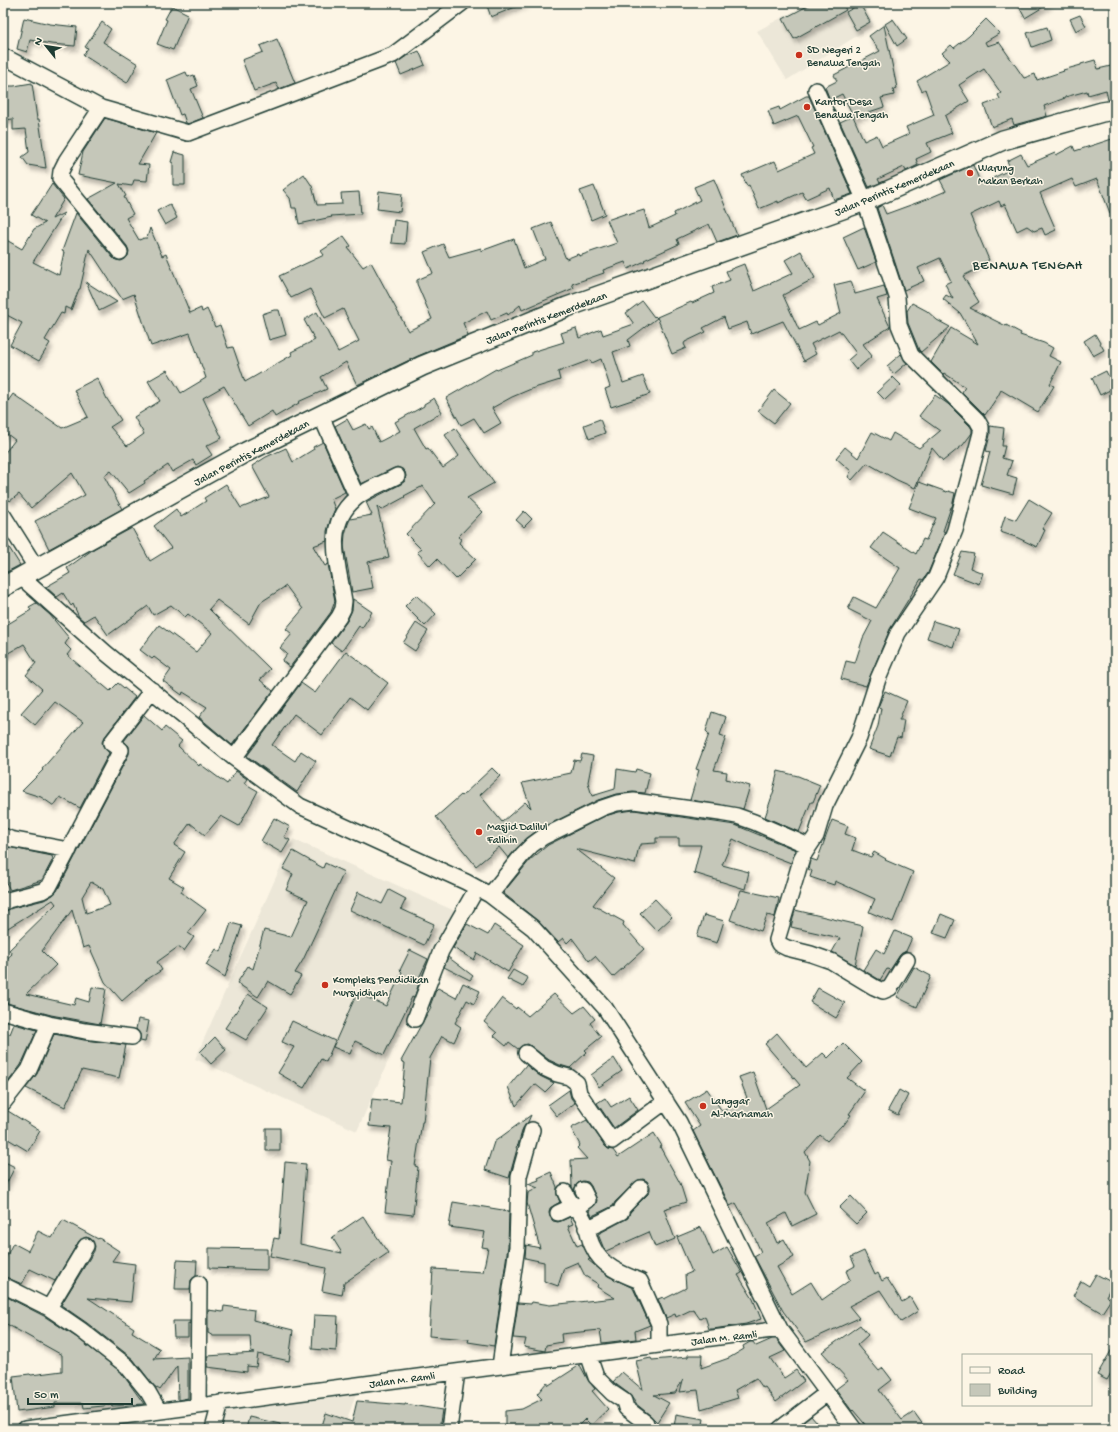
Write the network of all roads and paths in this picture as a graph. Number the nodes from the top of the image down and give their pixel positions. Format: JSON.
{"nodes":[{"id":1,"x":462,"y":3,"type":"edge"},
{"id":2,"x":3,"y":56,"type":"edge"},
{"id":3,"x":816,"y":90,"type":"dead end"},
{"id":4,"x":101,"y":108,"type":"junction"},
{"id":5,"x":1115,"y":110,"type":"edge"},
{"id":6,"x":866,"y":201,"type":"junction"},
{"id":7,"x":120,"y":252,"type":"dead end"},
{"id":8,"x":321,"y":416,"type":"junction"},
{"id":9,"x":397,"y":476,"type":"dead end"},
{"id":10,"x":357,"y":497,"type":"junction"},
{"id":11,"x":3,"y":515,"type":"edge"},
{"id":12,"x":29,"y":573,"type":"junction"},
{"id":13,"x":3,"y":587,"type":"edge"},
{"id":14,"x":152,"y":690,"type":"junction"},
{"id":15,"x":234,"y":758,"type":"junction"},
{"id":16,"x":3,"y":836,"type":"edge"},
{"id":17,"x":809,"y":846,"type":"junction"},
{"id":18,"x":69,"y":850,"type":"junction"},
{"id":19,"x":483,"y":891,"type":"junction"},
{"id":20,"x":5,"y":897,"type":"edge"},
{"id":21,"x":907,"y":960,"type":"dead end"},
{"id":22,"x":3,"y":1011,"type":"edge"},
{"id":23,"x":415,"y":1019,"type":"dead end"},
{"id":24,"x":49,"y":1024,"type":"junction"},
{"id":25,"x":132,"y":1037,"type":"dead end"},
{"id":26,"x":526,"y":1053,"type":"dead end"},
{"id":27,"x":666,"y":1101,"type":"junction"},
{"id":28,"x":3,"y":1103,"type":"edge"},
{"id":29,"x":532,"y":1130,"type":"dead end"},
{"id":30,"x":641,"y":1188,"type":"dead end"},
{"id":31,"x":583,"y":1190,"type":"dead end"},
{"id":32,"x":565,"y":1192,"type":"dead end"},
{"id":33,"x":573,"y":1206,"type":"junction"},
{"id":34,"x":558,"y":1213,"type":"dead end"},
{"id":35,"x":586,"y":1228,"type":"junction"},
{"id":36,"x":86,"y":1246,"type":"dead end"},
{"id":37,"x":199,"y":1284,"type":"dead end"},
{"id":38,"x":3,"y":1285,"type":"edge"},
{"id":39,"x":50,"y":1308,"type":"junction"},
{"id":40,"x":780,"y":1329,"type":"junction"},
{"id":41,"x":658,"y":1345,"type":"junction"},
{"id":42,"x":588,"y":1354,"type":"junction"},
{"id":43,"x":500,"y":1366,"type":"junction"},
{"id":44,"x":457,"y":1372,"type":"junction"},
{"id":45,"x":827,"y":1393,"type":"junction"},
{"id":46,"x":220,"y":1403,"type":"junction"},
{"id":47,"x":198,"y":1406,"type":"junction"},
{"id":48,"x":159,"y":1411,"type":"junction"},
{"id":49,"x":121,"y":1423,"type":"edge"},
{"id":50,"x":646,"y":1423,"type":"dead end"},
{"id":51,"x":25,"y":1429,"type":"edge"},
{"id":52,"x":213,"y":1429,"type":"edge"},
{"id":53,"x":449,"y":1429,"type":"edge"},
{"id":54,"x":780,"y":1429,"type":"edge"},
{"id":55,"x":854,"y":1429,"type":"edge"}],
"edges":[{"from":1,"to":4,"type":"street"},
{"from":2,"to":4,"type":"street"},
{"from":3,"to":6,"type":"street"},
{"from":4,"to":7,"type":"street"},
{"from":5,"to":6,"type":"main road","name":"Jalan Perintis Kemerdekaan"},
{"from":6,"to":8,"type":"main road","name":"Jalan Perintis Kemerdekaan"},
{"from":6,"to":17,"type":"street"},
{"from":8,"to":10,"type":"street"},
{"from":8,"to":12,"type":"main road","name":"Jalan Perintis Kemerdekaan"},
{"from":9,"to":10,"type":"street"},
{"from":10,"to":15,"type":"street"},
{"from":11,"to":12,"type":"street"},
{"from":12,"to":13,"type":"main road","name":"Jalan Perintis Kemerdekaan"},
{"from":12,"to":14,"type":"street"},
{"from":14,"to":15,"type":"street"},
{"from":14,"to":18,"type":"street"},
{"from":15,"to":19,"type":"street"},
{"from":16,"to":18,"type":"street"},
{"from":17,"to":19,"type":"street"},
{"from":17,"to":21,"type":"street"},
{"from":18,"to":20,"type":"street"},
{"from":19,"to":23,"type":"street"},
{"from":19,"to":27,"type":"street"},
{"from":22,"to":24,"type":"street"},
{"from":24,"to":25,"type":"street"},
{"from":24,"to":28,"type":"street"},
{"from":26,"to":27,"type":"street"},
{"from":27,"to":40,"type":"street"},
{"from":29,"to":43,"type":"street"},
{"from":30,"to":35,"type":"street"},
{"from":31,"to":33,"type":"street"},
{"from":32,"to":33,"type":"street"},
{"from":33,"to":34,"type":"street"},
{"from":33,"to":35,"type":"street"},
{"from":35,"to":41,"type":"street"},
{"from":36,"to":39,"type":"street"},
{"from":37,"to":47,"type":"street"},
{"from":38,"to":39,"type":"street"},
{"from":39,"to":48,"type":"street"},
{"from":40,"to":41,"type":"street","name":"Jalan M. Ramli"},
{"from":40,"to":45,"type":"street"},
{"from":41,"to":42,"type":"street","name":"Jalan M. Ramli"},
{"from":42,"to":43,"type":"street","name":"Jalan M. Ramli"},
{"from":42,"to":50,"type":"street"},
{"from":43,"to":44,"type":"street","name":"Jalan M. Ramli"},
{"from":44,"to":46,"type":"street","name":"Jalan M. Ramli"},
{"from":44,"to":53,"type":"street"},
{"from":45,"to":54,"type":"street"},
{"from":45,"to":55,"type":"street"},
{"from":46,"to":47,"type":"street","name":"Jalan M. Ramli"},
{"from":46,"to":52,"type":"street"},
{"from":47,"to":48,"type":"street","name":"Jalan M. Ramli"},
{"from":48,"to":49,"type":"street","name":"Jalan M. Ramli"},
{"from":49,"to":51,"type":"street","name":"Jalan M. Ramli"}]}
